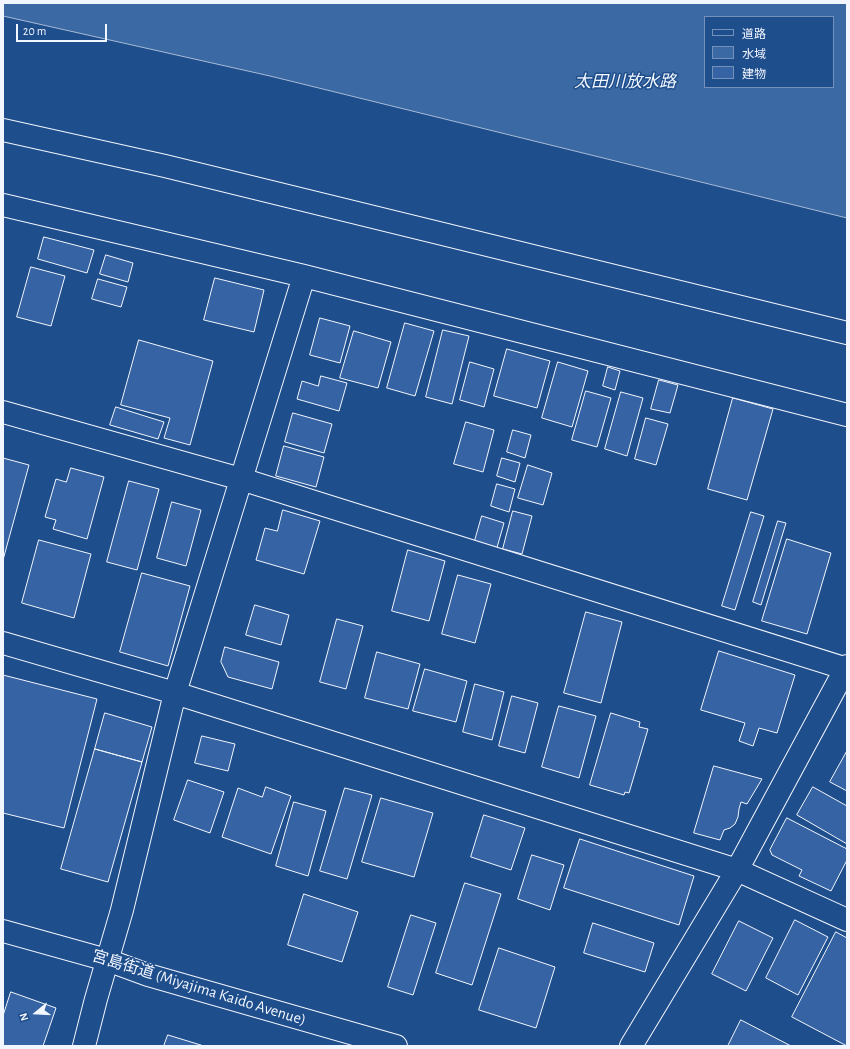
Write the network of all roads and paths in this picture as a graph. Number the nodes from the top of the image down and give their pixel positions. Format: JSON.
{"nodes":[{"id":1,"x":3,"y":130,"type":"edge"},
{"id":2,"x":3,"y":205,"type":"edge"},
{"id":3,"x":304,"y":276,"type":"junction"},
{"id":4,"x":847,"y":333,"type":"edge"},
{"id":5,"x":3,"y":412,"type":"edge"},
{"id":6,"x":847,"y":415,"type":"edge"},
{"id":7,"x":241,"y":479,"type":"junction"},
{"id":8,"x":3,"y":643,"type":"edge"},
{"id":9,"x":847,"y":668,"type":"edge"},
{"id":10,"x":175,"y":693,"type":"junction"},
{"id":11,"x":737,"y":870,"type":"junction"},
{"id":12,"x":847,"y":920,"type":"edge"},
{"id":13,"x":3,"y":931,"type":"edge"},
{"id":14,"x":107,"y":960,"type":"junction"},
{"id":15,"x":84,"y":1046,"type":"edge"},
{"id":16,"x":396,"y":1046,"type":"edge"},
{"id":17,"x":631,"y":1046,"type":"edge"}],
"edges":[{"from":1,"to":4,"type":"street"},
{"from":2,"to":3,"type":"street"},
{"from":3,"to":6,"type":"street"},
{"from":3,"to":7,"type":"street"},
{"from":5,"to":7,"type":"street"},
{"from":7,"to":9,"type":"street"},
{"from":7,"to":10,"type":"street"},
{"from":8,"to":10,"type":"street"},
{"from":9,"to":11,"type":"street"},
{"from":10,"to":11,"type":"street"},
{"from":10,"to":14,"type":"street"},
{"from":11,"to":12,"type":"street"},
{"from":11,"to":17,"type":"street"},
{"from":13,"to":14,"type":"street","name":"宮島街道 (Miyajima Kaido Avenue)"},
{"from":14,"to":15,"type":"street"},
{"from":14,"to":16,"type":"street","name":"宮島街道 (Miyajima Kaido Avenue)"}]}
